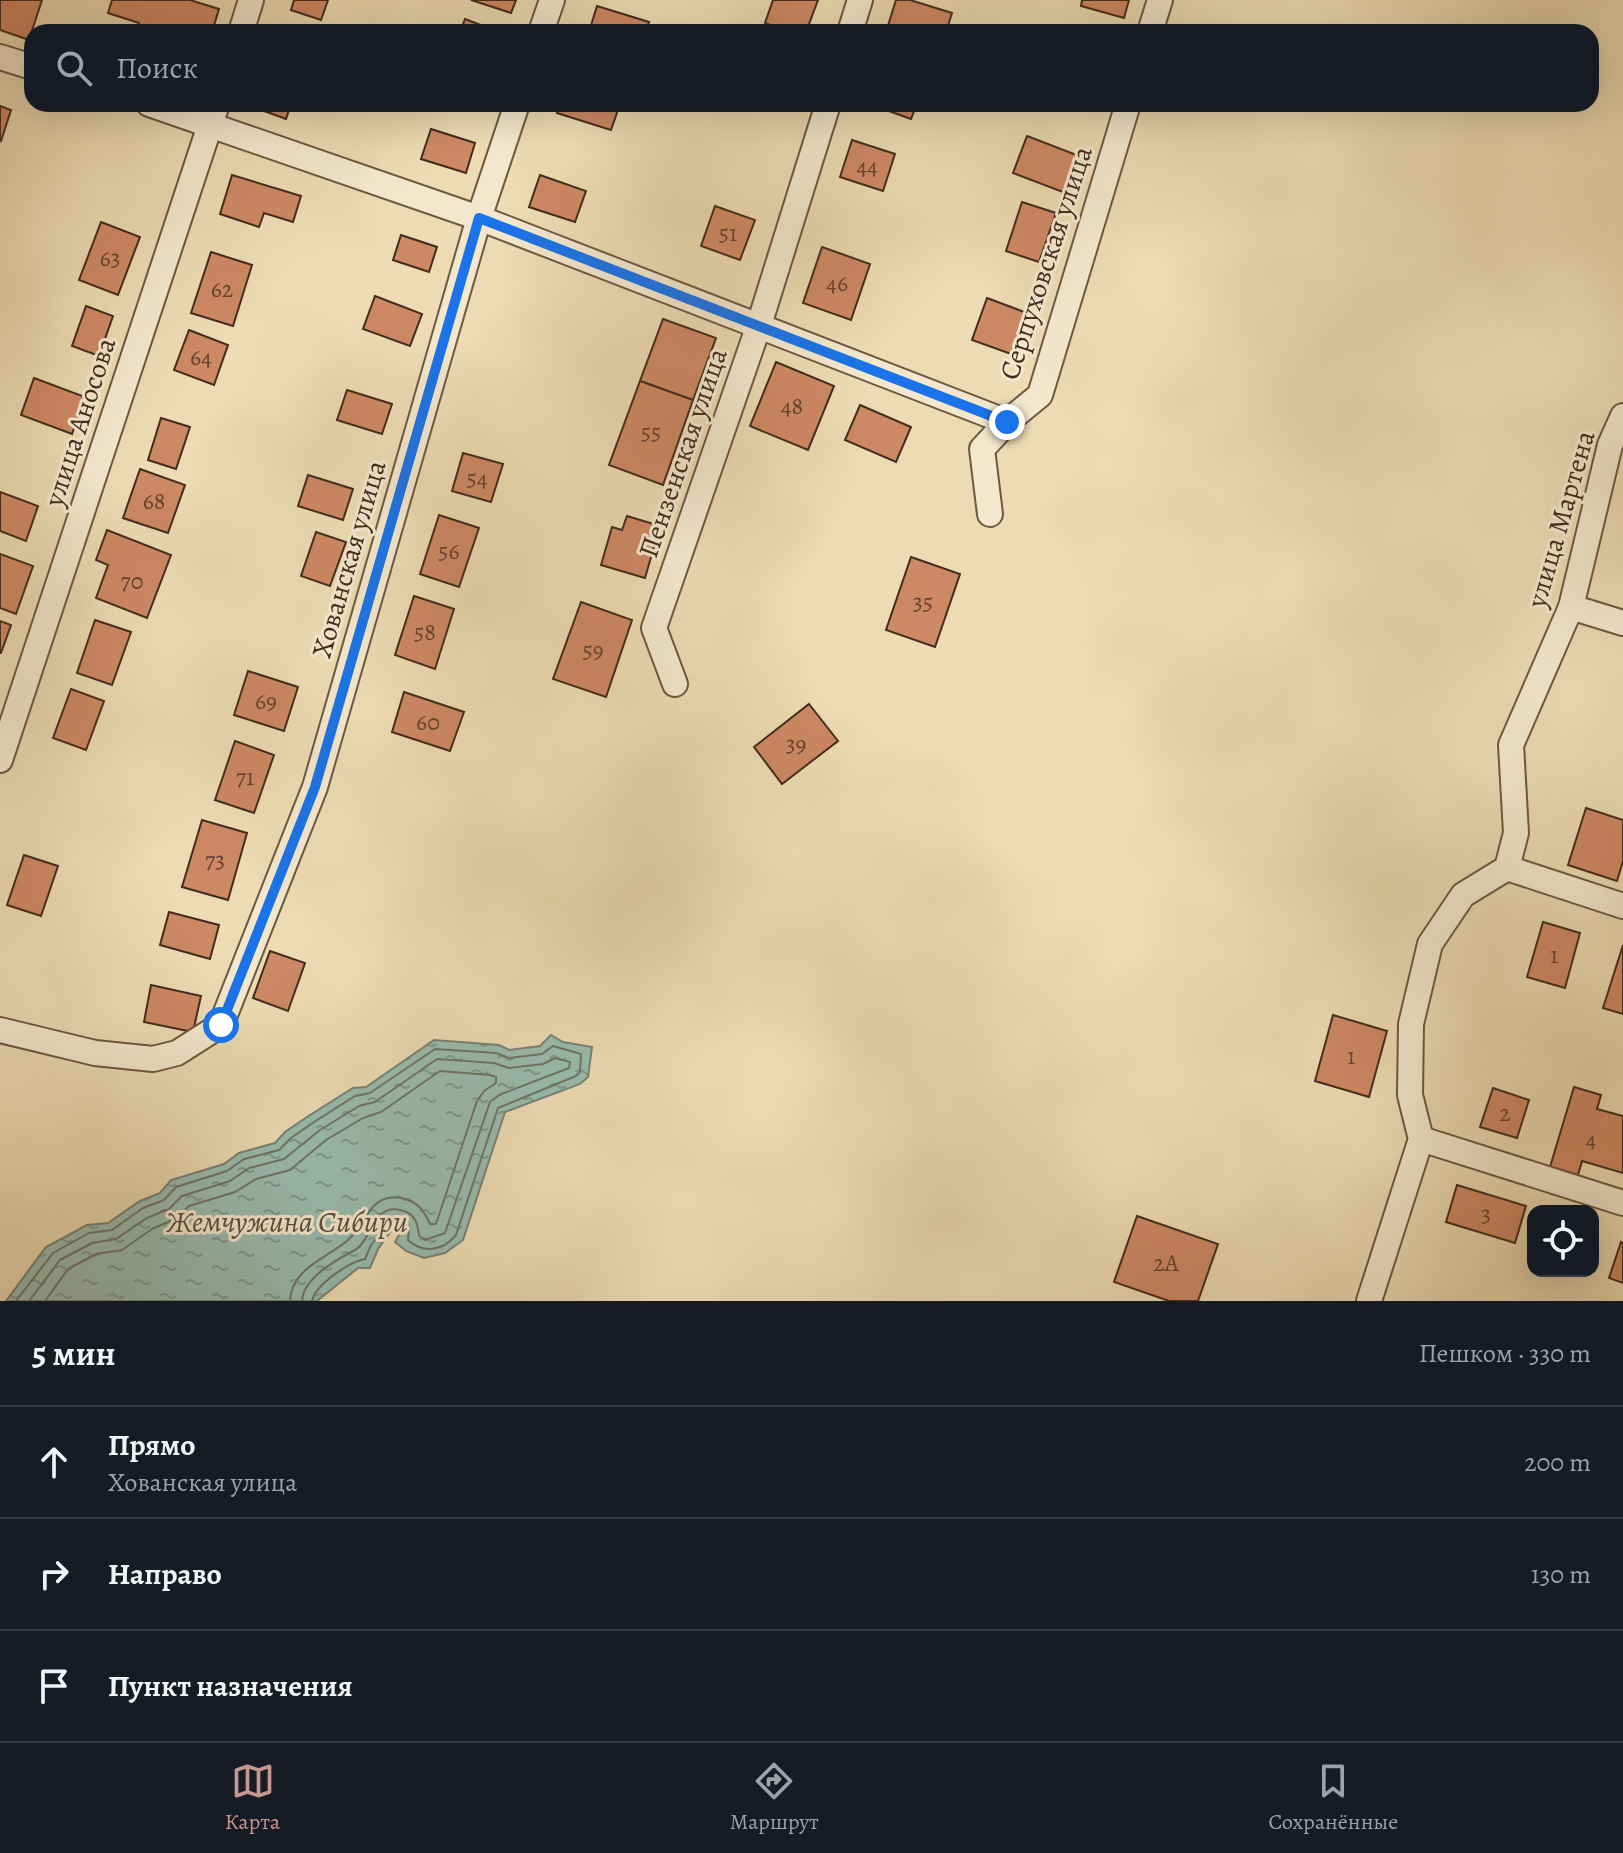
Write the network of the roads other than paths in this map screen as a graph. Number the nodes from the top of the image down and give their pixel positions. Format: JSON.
{"nodes":[{"id":1,"x":251,"y":0,"type":"edge"},
{"id":2,"x":552,"y":0,"type":"edge"},
{"id":3,"x":860,"y":0,"type":"edge"},
{"id":4,"x":1160,"y":0,"type":"edge"},
{"id":5,"x":244,"y":24,"type":"edge"},
{"id":6,"x":544,"y":24,"type":"edge"},
{"id":7,"x":852,"y":24,"type":"edge"},
{"id":8,"x":1152,"y":24,"type":"edge"},
{"id":9,"x":0,"y":57,"type":"edge"},
{"id":10,"x":24,"y":64,"type":"edge"},
{"id":11,"x":514,"y":112,"type":"edge"},
{"id":12,"x":826,"y":112,"type":"edge"},
{"id":13,"x":1126,"y":112,"type":"edge"},
{"id":14,"x":214,"y":114,"type":"edge"},
{"id":15,"x":479,"y":218,"type":"junction"},
{"id":16,"x":759,"y":325,"type":"junction"},
{"id":17,"x":1623,"y":416,"type":"edge"},
{"id":18,"x":1007,"y":422,"type":"junction"},
{"id":19,"x":990,"y":514,"type":"dead end"},
{"id":20,"x":1571,"y":607,"type":"junction"},
{"id":21,"x":1623,"y":623,"type":"edge"},
{"id":22,"x":675,"y":684,"type":"dead end"},
{"id":23,"x":0,"y":760,"type":"edge"},
{"id":24,"x":1507,"y":868,"type":"junction"},
{"id":25,"x":1623,"y":906,"type":"edge"},
{"id":26,"x":0,"y":1030,"type":"edge"},
{"id":27,"x":1421,"y":1139,"type":"junction"},
{"id":28,"x":1623,"y":1203,"type":"edge"},
{"id":29,"x":1369,"y":1301,"type":"edge"}],
"edges":[{"from":1,"to":5,"type":"street"},
{"from":2,"to":6,"type":"street"},
{"from":3,"to":7,"type":"street"},
{"from":4,"to":8,"type":"street"},
{"from":9,"to":10,"type":"street"},
{"from":11,"to":15,"type":"street","name":"Хованская улица"},
{"from":12,"to":16,"type":"street","name":"Пензенская улица"},
{"from":13,"to":18,"type":"street","name":"Серпуховская улица"},
{"from":14,"to":15,"type":"street"},
{"from":14,"to":23,"type":"street","name":"улица Аносова"},
{"from":15,"to":16,"type":"street"},
{"from":15,"to":26,"type":"street","name":"Хованская улица"},
{"from":16,"to":18,"type":"street"},
{"from":16,"to":22,"type":"street","name":"Пензенская улица"},
{"from":17,"to":20,"type":"street","name":"улица Мартена"},
{"from":18,"to":19,"type":"street","name":"Серпуховская улица"},
{"from":20,"to":21,"type":"street"},
{"from":20,"to":24,"type":"street","name":"улица Мартена"},
{"from":24,"to":25,"type":"street"},
{"from":24,"to":27,"type":"street"},
{"from":27,"to":28,"type":"street"},
{"from":27,"to":29,"type":"street"}]}
